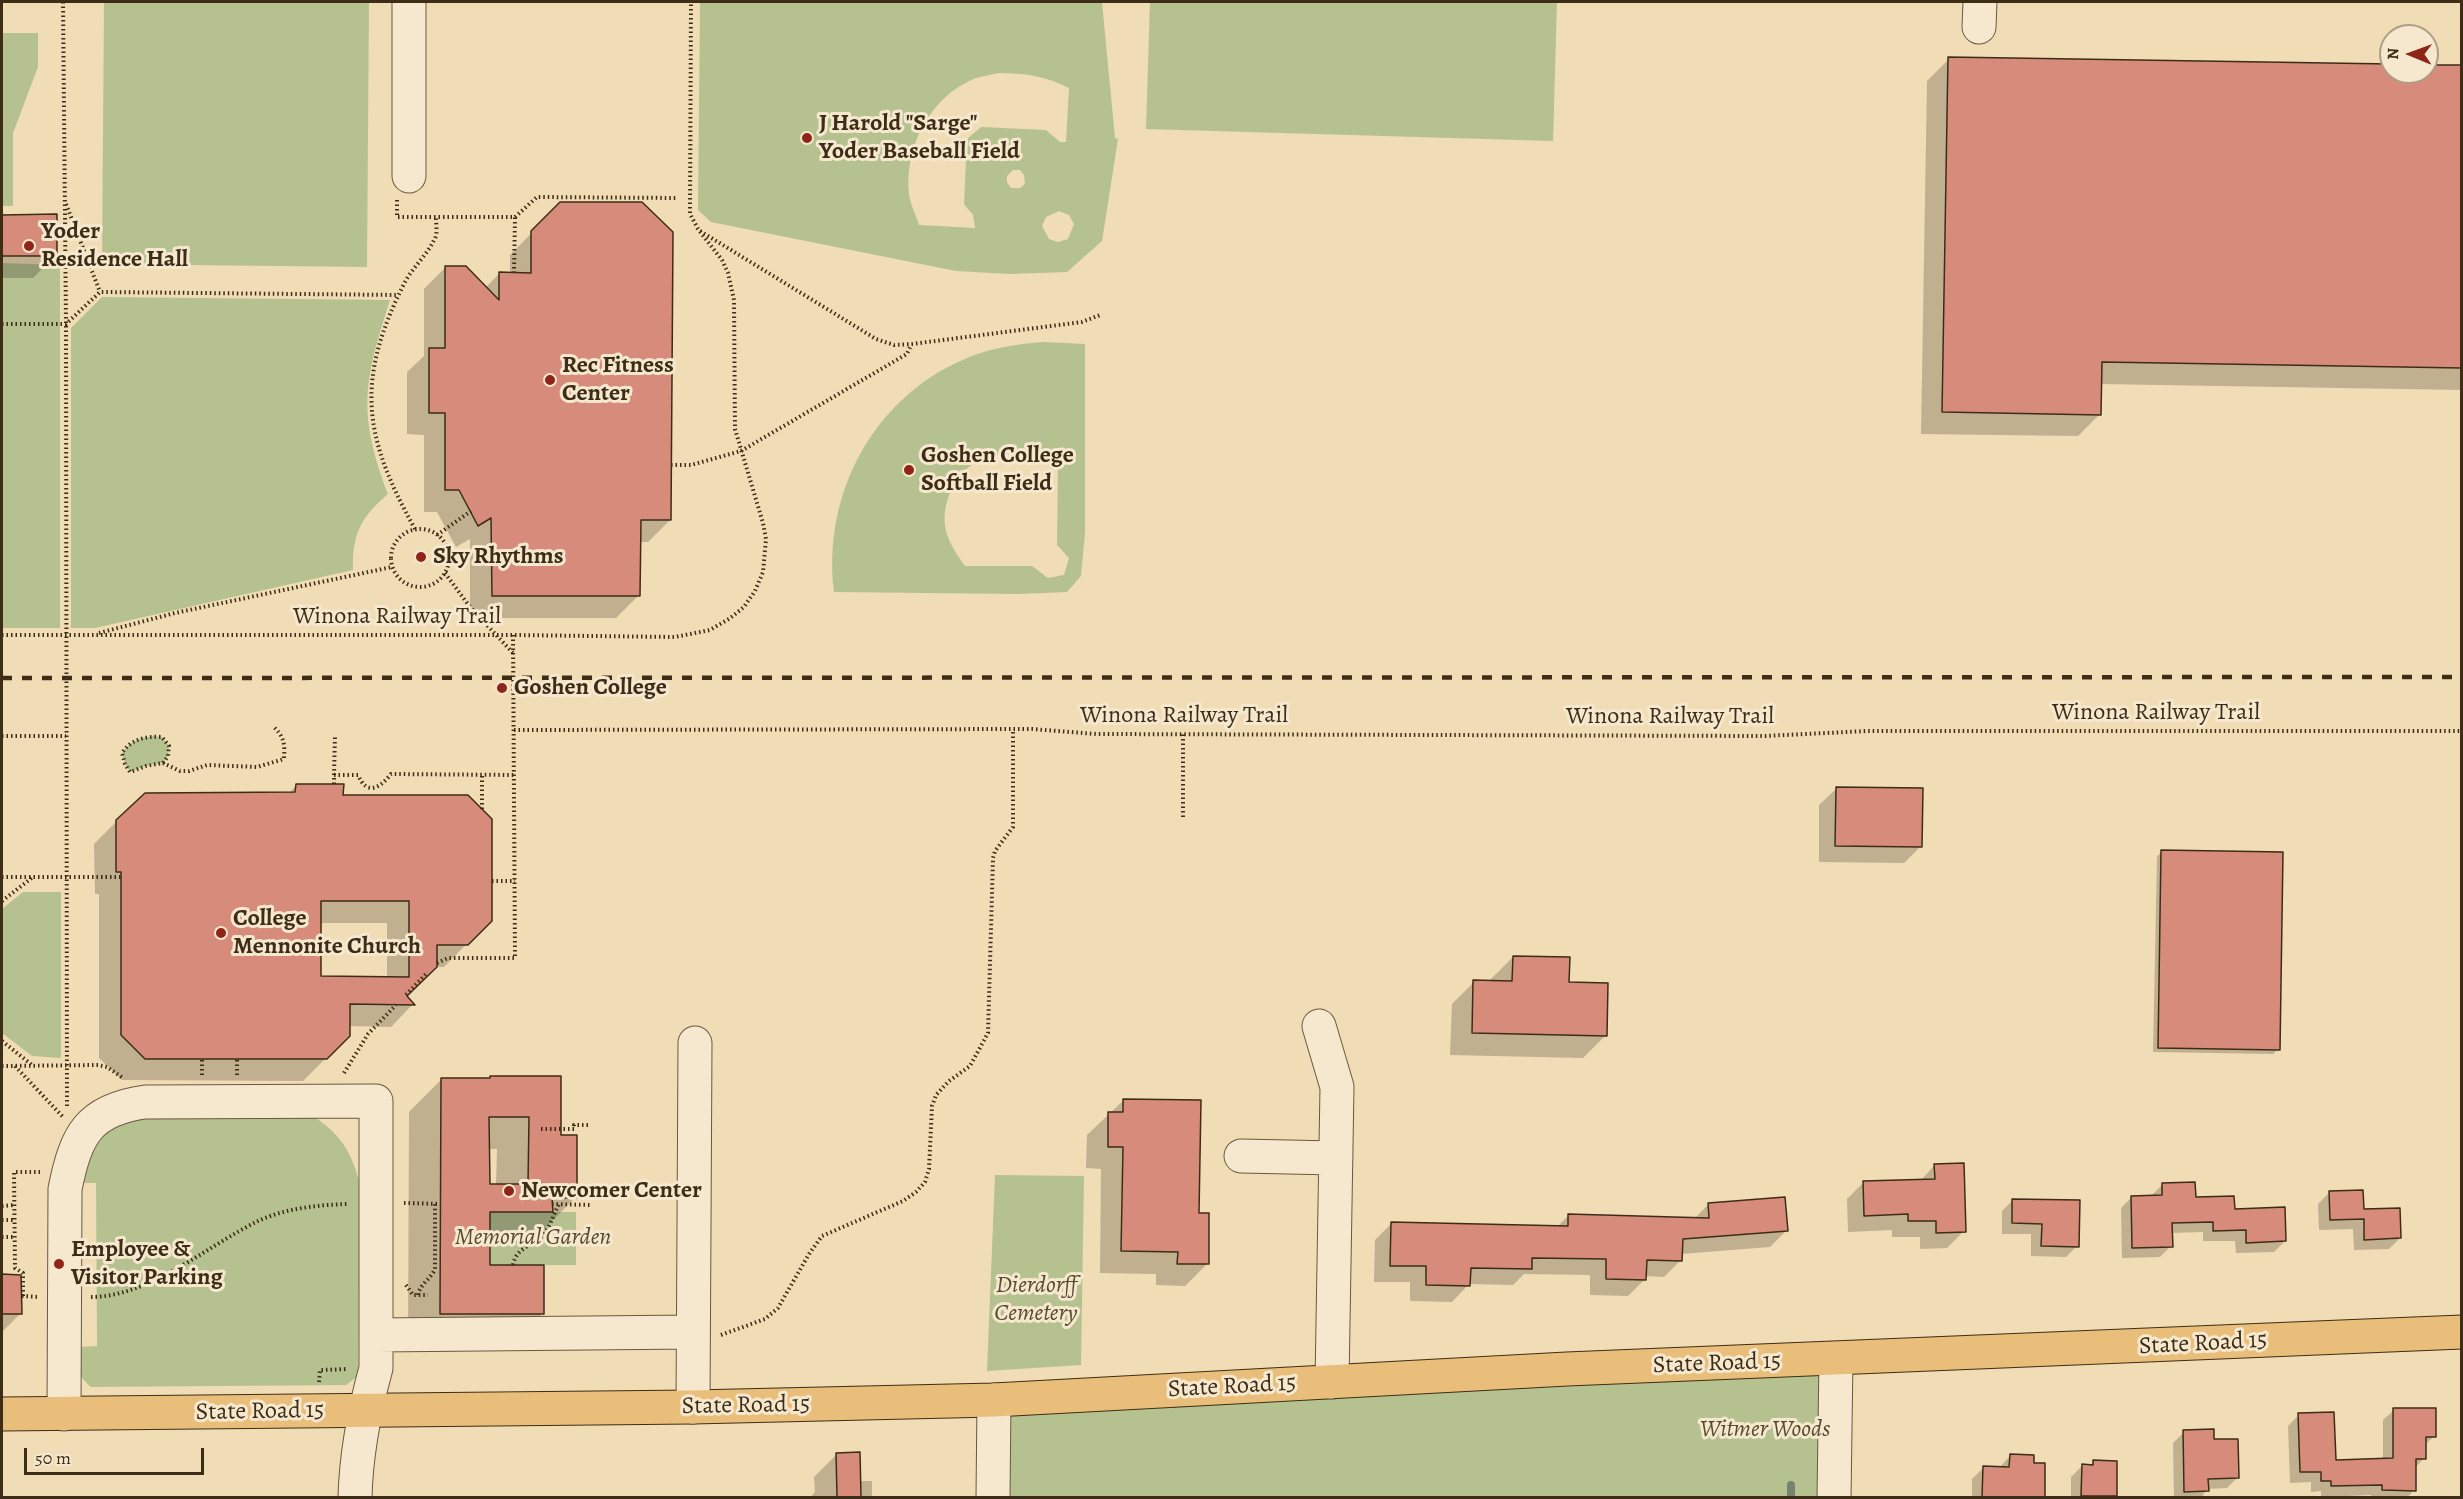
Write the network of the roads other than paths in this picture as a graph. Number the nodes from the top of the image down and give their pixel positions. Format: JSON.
{"nodes":[{"id":1,"x":409,"y":2,"type":"edge"},
{"id":2,"x":403,"y":184,"type":"road end"},
{"id":3,"x":1319,"y":1026,"type":"dead end"},
{"id":4,"x":695,"y":1043,"type":"dead end"},
{"id":5,"x":1241,"y":1156,"type":"dead end"},
{"id":6,"x":1336,"y":1158,"type":"junction"},
{"id":7,"x":2462,"y":1332,"type":"edge"},
{"id":8,"x":377,"y":1335,"type":"junction"},
{"id":9,"x":693,"y":1336,"type":"junction"},
{"id":10,"x":1836,"y":1359,"type":"junction"},
{"id":11,"x":1332,"y":1382,"type":"junction"},
{"id":12,"x":994,"y":1400,"type":"junction"},
{"id":13,"x":693,"y":1407,"type":"junction"},
{"id":14,"x":364,"y":1411,"type":"junction"},
{"id":15,"x":2,"y":1414,"type":"edge"},
{"id":16,"x":64,"y":1414,"type":"junction"},
{"id":17,"x":355,"y":1497,"type":"edge"},
{"id":18,"x":993,"y":1497,"type":"edge"},
{"id":19,"x":1834,"y":1497,"type":"edge"}],
"edges":[{"from":1,"to":2,"type":"street"},
{"from":3,"to":6,"type":"street"},
{"from":4,"to":9,"type":"street"},
{"from":5,"to":6,"type":"street"},
{"from":6,"to":11,"type":"street"},
{"from":7,"to":10,"type":"main road","name":"State Road 15"},
{"from":8,"to":9,"type":"street"},
{"from":8,"to":14,"type":"street"},
{"from":8,"to":16,"type":"street"},
{"from":9,"to":13,"type":"street"},
{"from":10,"to":11,"type":"main road","name":"State Road 15"},
{"from":10,"to":19,"type":"street"},
{"from":11,"to":12,"type":"main road","name":"State Road 15"},
{"from":12,"to":13,"type":"main road","name":"State Road 15"},
{"from":12,"to":18,"type":"street"},
{"from":13,"to":14,"type":"main road","name":"State Road 15"},
{"from":14,"to":16,"type":"main road","name":"State Road 15"},
{"from":14,"to":17,"type":"street"},
{"from":15,"to":16,"type":"main road","name":"State Road 15"}]}
